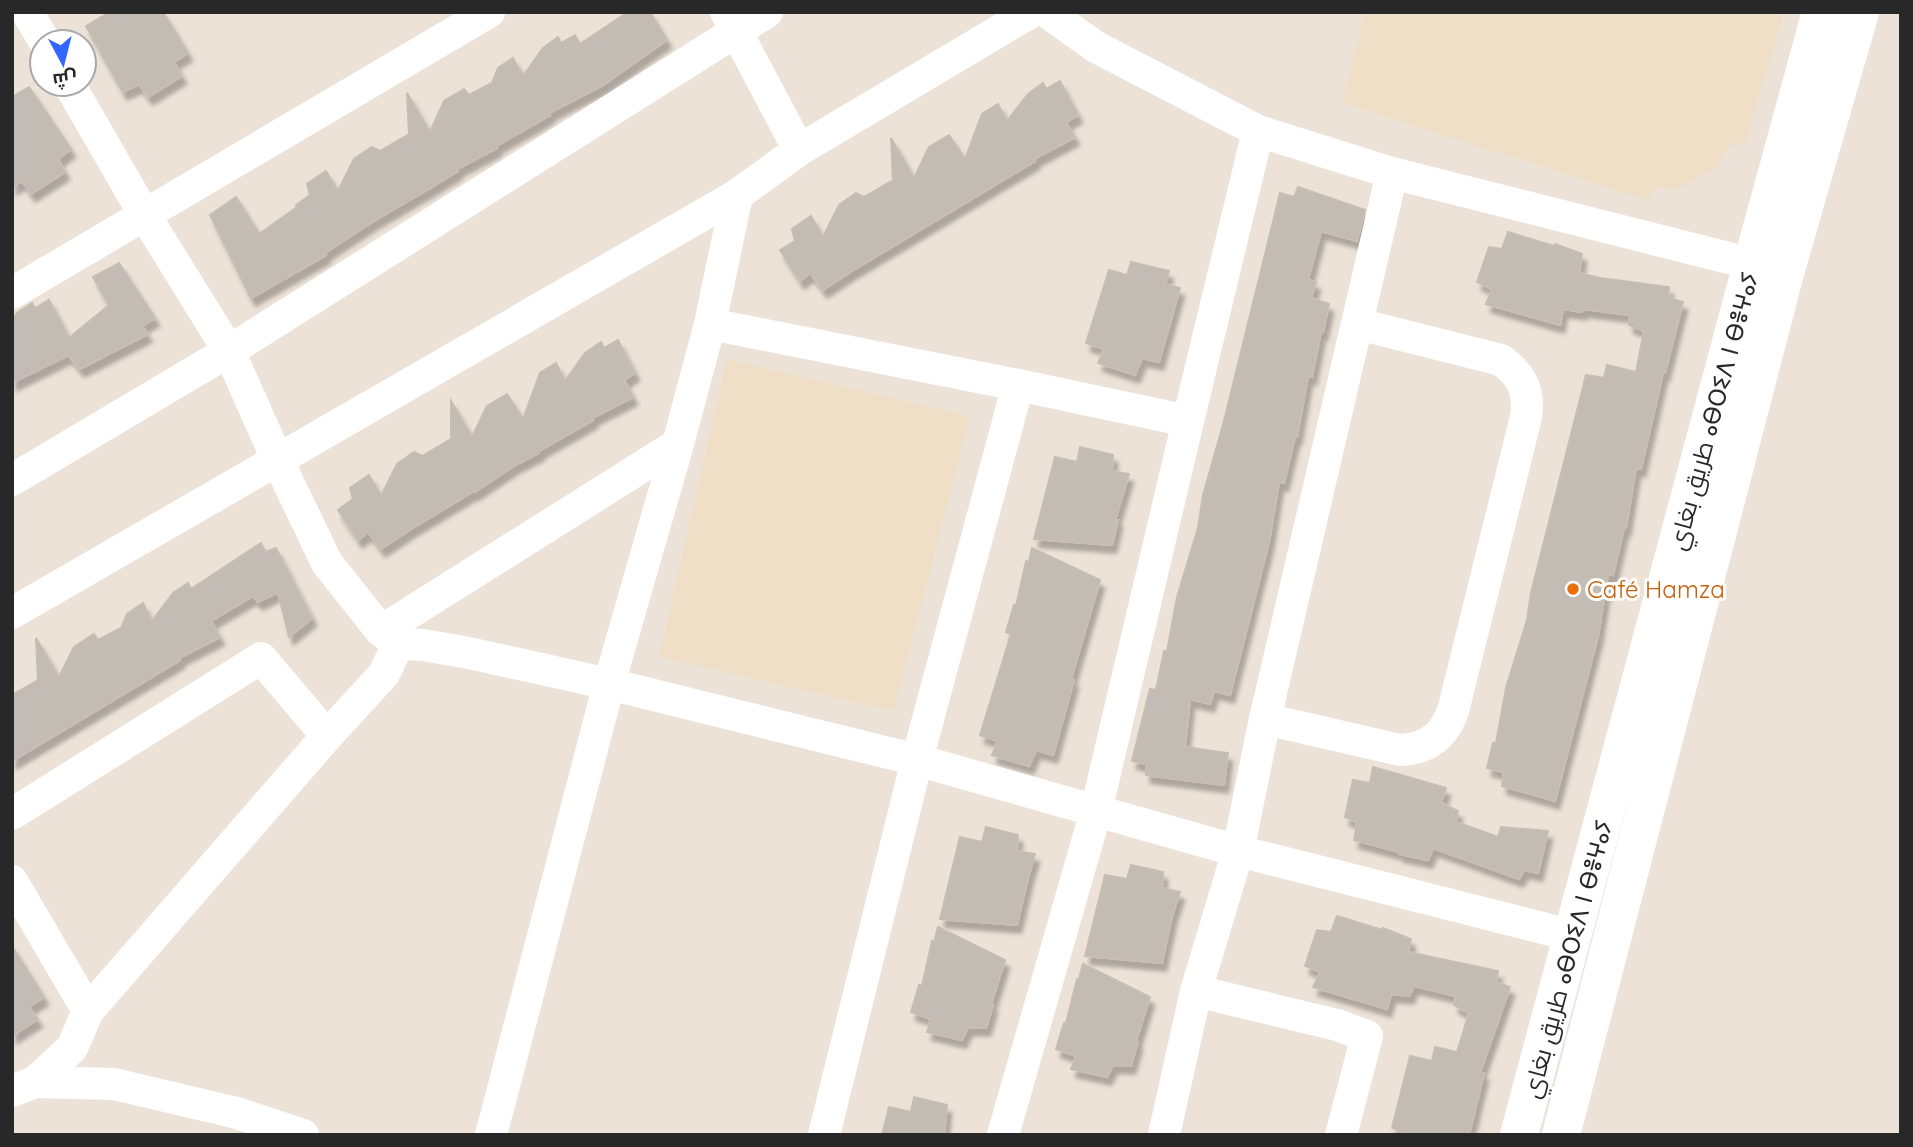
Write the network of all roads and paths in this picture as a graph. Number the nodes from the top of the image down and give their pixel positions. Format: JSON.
{"nodes":[{"id":1,"x":27,"y":12,"type":"edge"},
{"id":2,"x":489,"y":12,"type":"edge"},
{"id":3,"x":766,"y":12,"type":"edge"},
{"id":4,"x":1031,"y":12,"type":"edge"},
{"id":5,"x":1047,"y":12,"type":"edge"},
{"id":6,"x":1821,"y":12,"type":"edge"},
{"id":7,"x":1860,"y":12,"type":"edge"},
{"id":8,"x":731,"y":21,"type":"edge"},
{"id":9,"x":37,"y":28,"type":"edge"},
{"id":10,"x":77,"y":98,"type":"edge"},
{"id":11,"x":1258,"y":131,"type":"junction"},
{"id":12,"x":799,"y":150,"type":"junction"},
{"id":13,"x":1392,"y":173,"type":"junction"},
{"id":14,"x":737,"y":195,"type":"junction"},
{"id":15,"x":144,"y":214,"type":"junction"},
{"id":16,"x":1768,"y":268,"type":"junction"},
{"id":17,"x":12,"y":293,"type":"edge"},
{"id":18,"x":710,"y":324,"type":"junction"},
{"id":19,"x":1358,"y":324,"type":"junction"},
{"id":20,"x":229,"y":351,"type":"junction"},
{"id":21,"x":1018,"y":385,"type":"junction"},
{"id":22,"x":1188,"y":421,"type":"junction"},
{"id":23,"x":678,"y":444,"type":"junction"},
{"id":24,"x":277,"y":459,"type":"junction"},
{"id":25,"x":12,"y":480,"type":"edge"},
{"id":26,"x":12,"y":613,"type":"edge"},
{"id":27,"x":390,"y":637,"type":"junction"},
{"id":28,"x":608,"y":684,"type":"junction"},
{"id":29,"x":1265,"y":719,"type":"junction"},
{"id":30,"x":327,"y":736,"type":"junction"},
{"id":31,"x":917,"y":760,"type":"junction"},
{"id":32,"x":1096,"y":811,"type":"junction"},
{"id":33,"x":12,"y":814,"type":"edge"},
{"id":34,"x":1238,"y":851,"type":"junction"},
{"id":35,"x":12,"y":881,"type":"edge"},
{"id":36,"x":1574,"y":936,"type":"junction"},
{"id":37,"x":1196,"y":991,"type":"junction"},
{"id":38,"x":88,"y":1012,"type":"junction"},
{"id":39,"x":23,"y":1087,"type":"edge"},
{"id":40,"x":303,"y":1135,"type":"edge"},
{"id":41,"x":491,"y":1135,"type":"edge"},
{"id":42,"x":824,"y":1135,"type":"edge"},
{"id":43,"x":1003,"y":1135,"type":"edge"},
{"id":44,"x":1164,"y":1135,"type":"edge"},
{"id":45,"x":1341,"y":1135,"type":"edge"},
{"id":46,"x":1520,"y":1135,"type":"edge"},
{"id":47,"x":1561,"y":1135,"type":"edge"}],
"edges":[{"from":1,"to":9,"type":"street"},
{"from":2,"to":15,"type":"street"},
{"from":3,"to":8,"type":"street"},
{"from":4,"to":12,"type":"street"},
{"from":5,"to":11,"type":"street"},
{"from":6,"to":16,"type":"main road","name":"طريق بغاي ⴰⴱⵔⵉⴷ ⵏ ⴱⴻⵖⴰⵢ"},
{"from":7,"to":16,"type":"main road","name":"طريق بغاي ⴰⴱⵔⵉⴷ ⵏ ⴱⴻⵖⴰⵢ"},
{"from":8,"to":12,"type":"street"},
{"from":8,"to":20,"type":"street"},
{"from":10,"to":15,"type":"street"},
{"from":11,"to":13,"type":"street"},
{"from":11,"to":22,"type":"street"},
{"from":12,"to":14,"type":"street"},
{"from":13,"to":16,"type":"street"},
{"from":13,"to":19,"type":"street"},
{"from":14,"to":18,"type":"street"},
{"from":14,"to":24,"type":"street"},
{"from":15,"to":17,"type":"street"},
{"from":15,"to":20,"type":"street"},
{"from":16,"to":36,"type":"main road","name":"طريق بغاي ⴰⴱⵔⵉⴷ ⵏ ⴱⴻⵖⴰⵢ"},
{"from":16,"to":47,"type":"main road","name":"طريق بغاي ⴰⴱⵔⵉⴷ ⵏ ⴱⴻⵖⴰⵢ"},
{"from":18,"to":21,"type":"street"},
{"from":18,"to":23,"type":"street"},
{"from":19,"to":29,"type":"street"},
{"from":19,"to":29,"type":"street"},
{"from":20,"to":24,"type":"street"},
{"from":20,"to":25,"type":"street"},
{"from":21,"to":22,"type":"street"},
{"from":21,"to":31,"type":"street"},
{"from":22,"to":32,"type":"street"},
{"from":23,"to":27,"type":"street"},
{"from":23,"to":28,"type":"street"},
{"from":24,"to":26,"type":"street"},
{"from":24,"to":27,"type":"street"},
{"from":27,"to":28,"type":"street"},
{"from":27,"to":30,"type":"street"},
{"from":28,"to":31,"type":"street"},
{"from":28,"to":41,"type":"street"},
{"from":29,"to":34,"type":"street"},
{"from":30,"to":33,"type":"street"},
{"from":30,"to":38,"type":"street"},
{"from":31,"to":32,"type":"street"},
{"from":31,"to":42,"type":"street"},
{"from":32,"to":34,"type":"street"},
{"from":32,"to":43,"type":"street"},
{"from":34,"to":36,"type":"street"},
{"from":34,"to":37,"type":"street"},
{"from":35,"to":38,"type":"street"},
{"from":36,"to":46,"type":"main road","name":"طريق بغاي ⴰⴱⵔⵉⴷ ⵏ ⴱⴻⵖⴰⵢ"},
{"from":37,"to":44,"type":"street"},
{"from":37,"to":45,"type":"street"},
{"from":38,"to":39,"type":"street"},
{"from":39,"to":40,"type":"street"}]}
